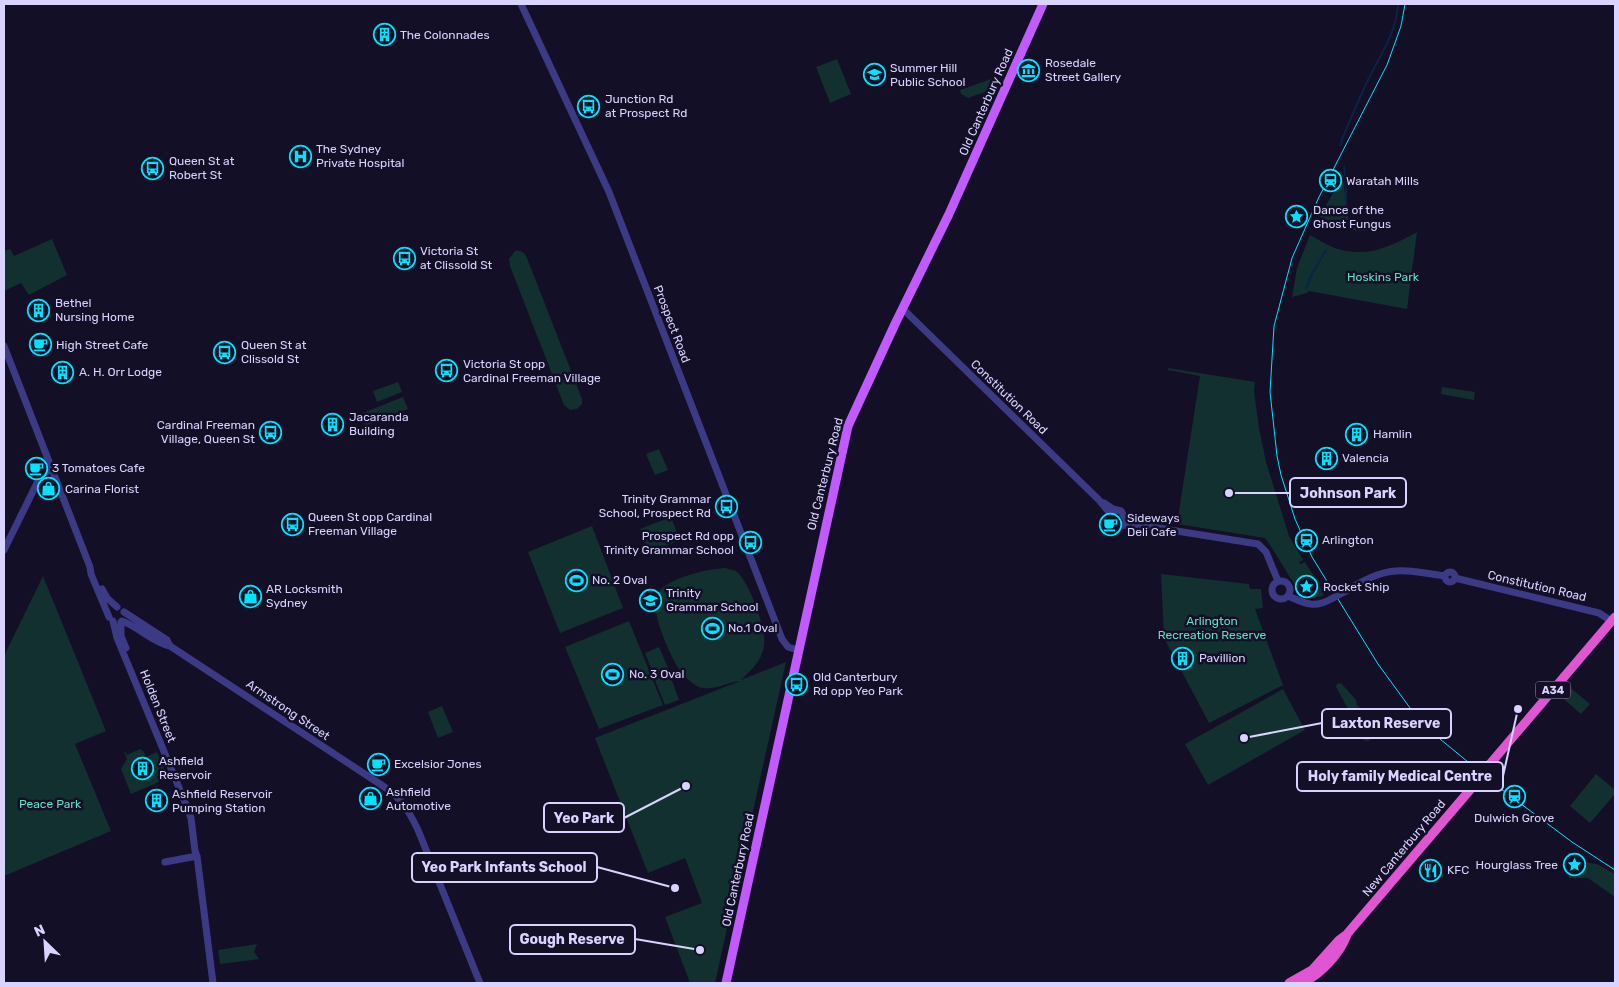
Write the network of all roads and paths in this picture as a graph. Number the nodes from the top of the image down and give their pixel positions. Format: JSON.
{"nodes":[{"id":1,"x":521,"y":4,"type":"edge"},
{"id":2,"x":1043,"y":4,"type":"edge"},
{"id":3,"x":903,"y":309,"type":"junction"},
{"id":4,"x":4,"y":346,"type":"edge"},
{"id":5,"x":52,"y":469,"type":"junction"},
{"id":6,"x":4,"y":550,"type":"edge"},
{"id":7,"x":90,"y":567,"type":"junction"},
{"id":8,"x":1278,"y":582,"type":"junction"},
{"id":9,"x":1288,"y":596,"type":"junction"},
{"id":10,"x":117,"y":607,"type":"junction"},
{"id":11,"x":124,"y":612,"type":"junction"},
{"id":12,"x":111,"y":619,"type":"junction"},
{"id":13,"x":1613,"y":619,"type":"edge"},
{"id":14,"x":121,"y":621,"type":"junction"},
{"id":15,"x":170,"y":646,"type":"junction"},
{"id":16,"x":798,"y":650,"type":"junction"},
{"id":17,"x":197,"y":856,"type":"junction"},
{"id":18,"x":165,"y":862,"type":"dead end"},
{"id":19,"x":1304,"y":980,"type":"edge"},
{"id":20,"x":213,"y":983,"type":"edge"},
{"id":21,"x":480,"y":983,"type":"edge"},
{"id":22,"x":726,"y":983,"type":"edge"},
{"id":23,"x":1289,"y":983,"type":"edge"}],
"edges":[{"from":1,"to":16,"type":"street","name":"Prospect Road"},
{"from":2,"to":3,"type":"main road","name":"Old Canterbury Road"},
{"from":3,"to":8,"type":"street","name":"Constitution Road"},
{"from":3,"to":16,"type":"main road","name":"Old Canterbury Road"},
{"from":4,"to":5,"type":"street","name":"Holden Street"},
{"from":5,"to":6,"type":"street"},
{"from":5,"to":7,"type":"street","name":"Holden Street"},
{"from":7,"to":10,"type":"street","name":"Holden Street"},
{"from":7,"to":12,"type":"street","name":"Holden Street"},
{"from":8,"to":9,"type":"street"},
{"from":8,"to":9,"type":"street"},
{"from":9,"to":13,"type":"street","name":"Constitution Road","bridge":true},
{"from":10,"to":11,"type":"street"},
{"from":10,"to":12,"type":"street"},
{"from":11,"to":14,"type":"street"},
{"from":11,"to":15,"type":"street","name":"Armstrong Street"},
{"from":12,"to":14,"type":"street"},
{"from":12,"to":17,"type":"street","name":"Holden Street"},
{"from":13,"to":19,"type":"highway","name":"New Canterbury Road","number":"A34","bridge":true},
{"from":14,"to":15,"type":"street","name":"Armstrong Street"},
{"from":14,"to":17,"type":"street","name":"Holden Street"},
{"from":15,"to":21,"type":"street","name":"Armstrong Street"},
{"from":16,"to":22,"type":"main road","name":"Old Canterbury Road"},
{"from":17,"to":18,"type":"street"},
{"from":17,"to":20,"type":"street","name":"Holden Street"},
{"from":19,"to":23,"type":"highway","name":"New Canterbury Road","number":"A34"}]}
